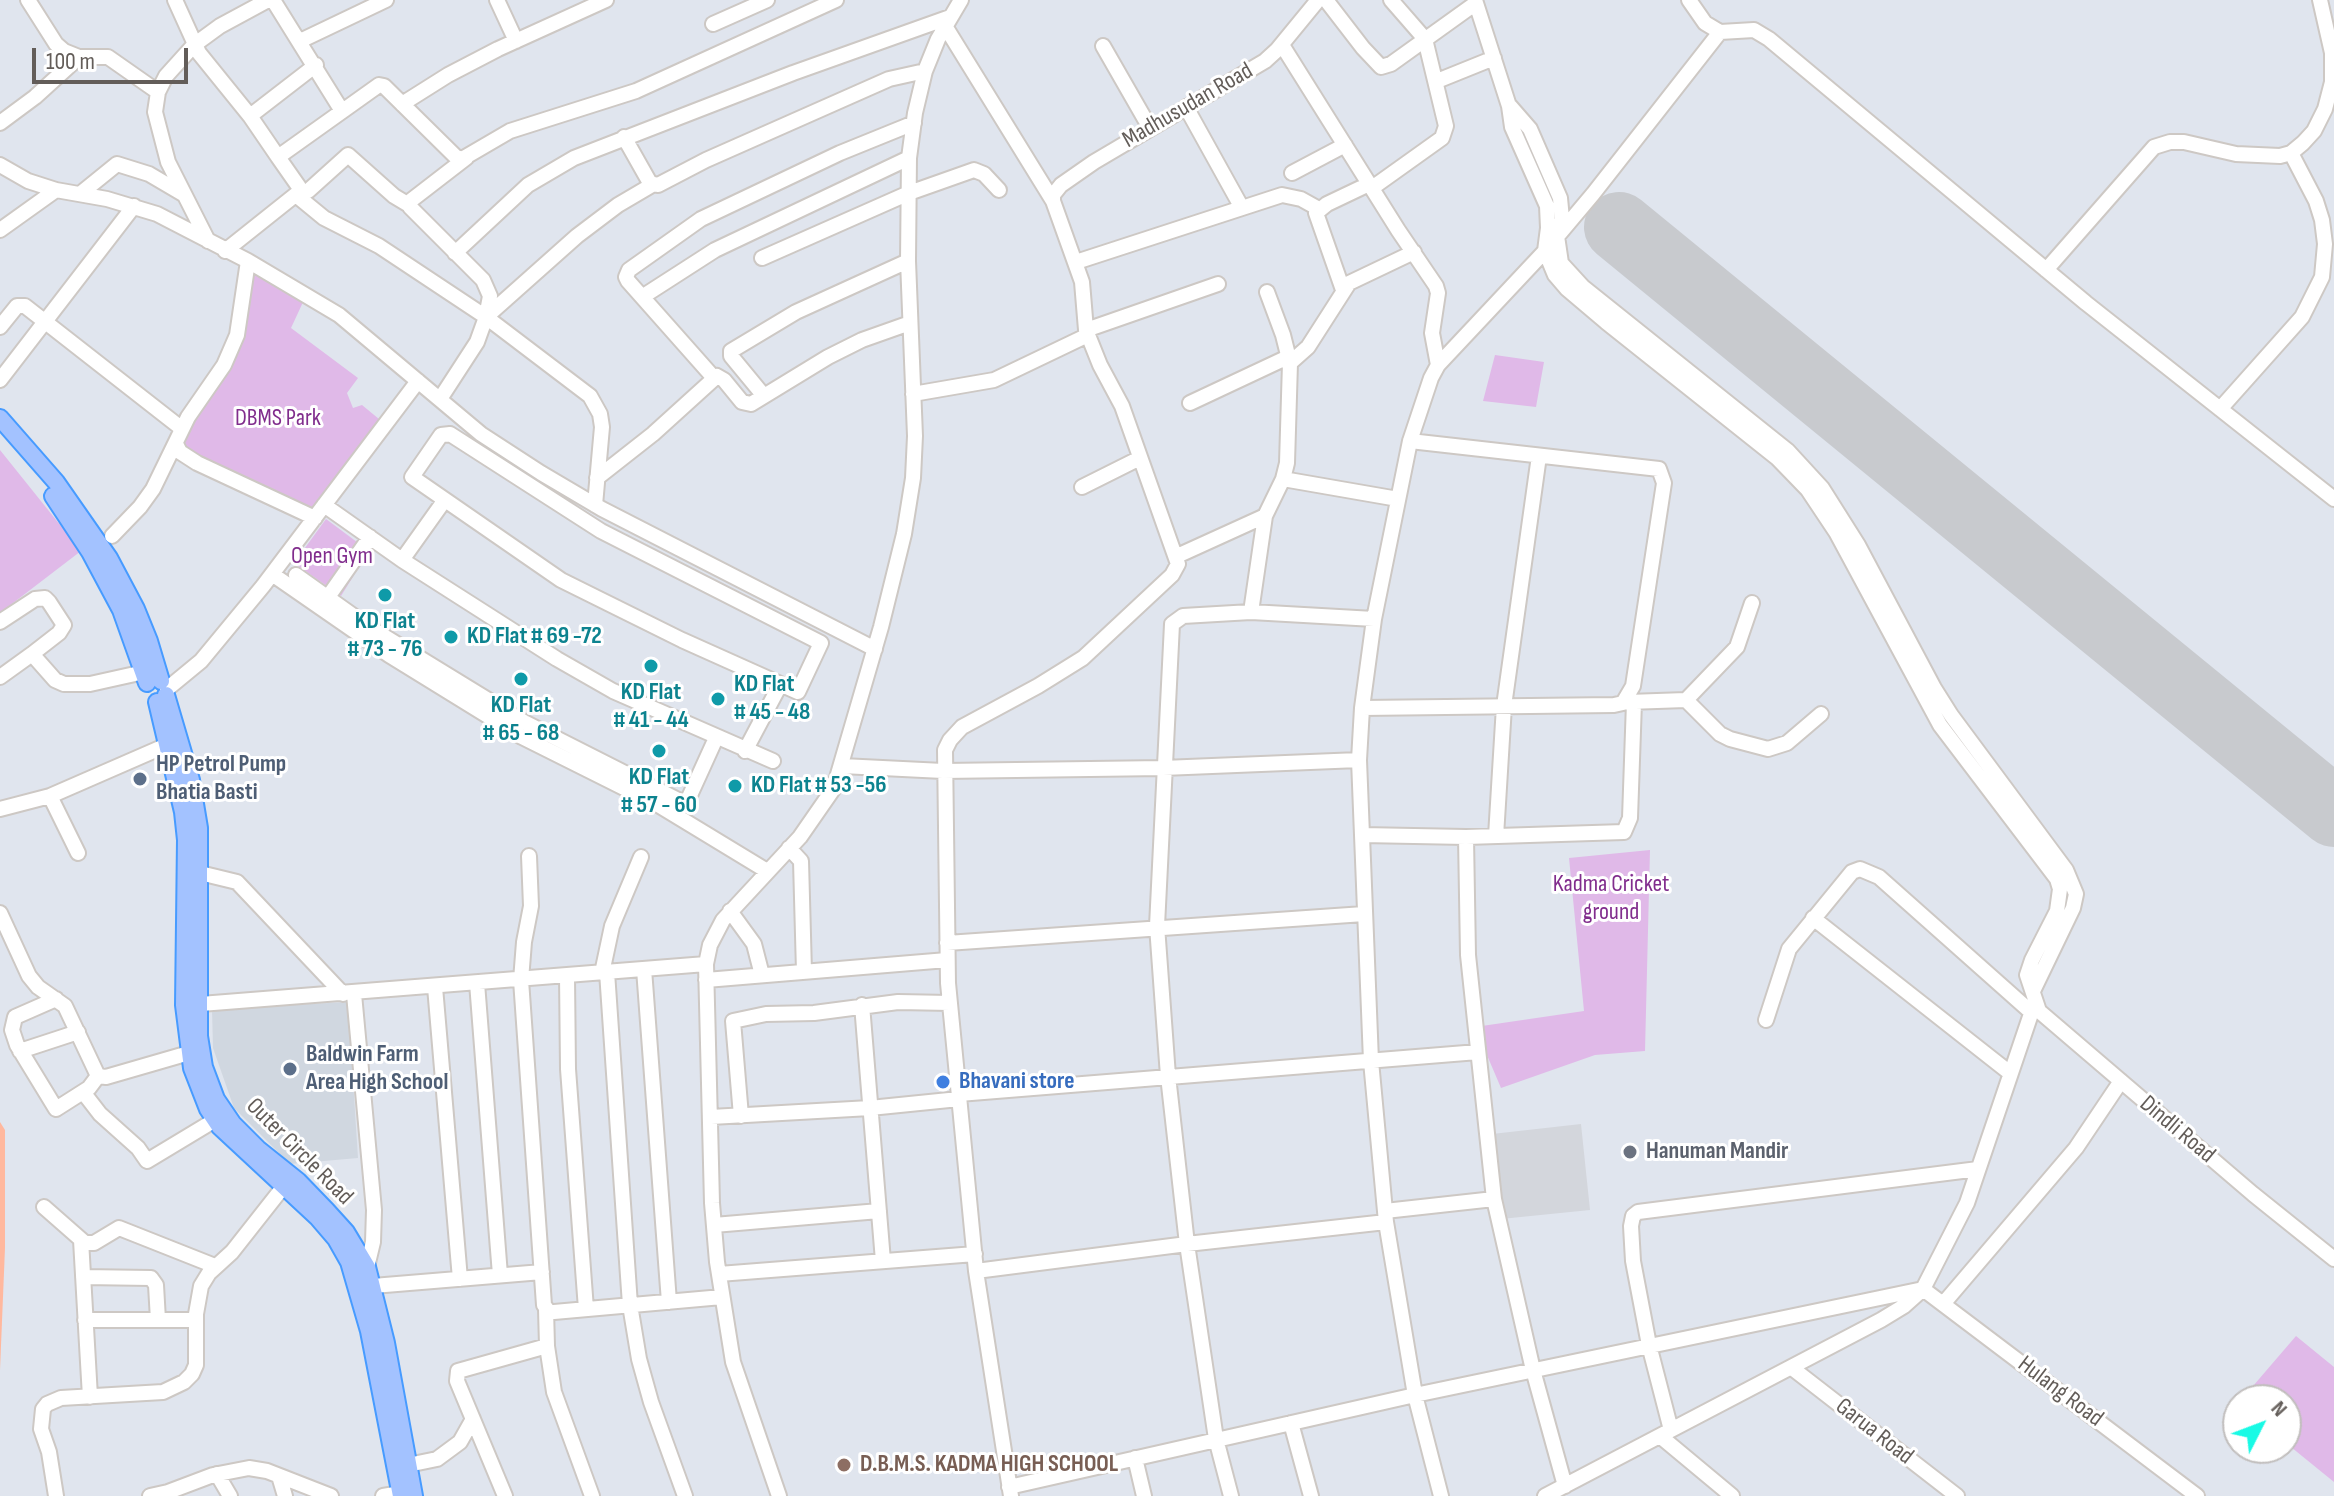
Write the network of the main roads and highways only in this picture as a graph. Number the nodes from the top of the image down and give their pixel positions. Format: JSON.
{"nodes":[{"id":1,"x":0,"y":418,"type":"edge"},
{"id":2,"x":0,"y":432,"type":"edge"},
{"id":3,"x":157,"y":687,"type":"junction"},
{"id":4,"x":191,"y":1004,"type":"junction"},
{"id":5,"x":364,"y":1284,"type":"junction"},
{"id":6,"x":405,"y":1495,"type":"edge"}],
"edges":[{"from":1,"to":3,"type":"main road"},
{"from":2,"to":3,"type":"main road"},
{"from":3,"to":4,"type":"main road","name":"Outer Circle Road"},
{"from":3,"to":4,"type":"main road","name":"Outer Circle Road"},
{"from":4,"to":5,"type":"main road","name":"Outer Circle Road"},
{"from":4,"to":5,"type":"main road","name":"Outer Circle Road"},
{"from":5,"to":6,"type":"main road","name":"Outer Circle Road"},
{"from":5,"to":6,"type":"main road","name":"Outer Circle Road"}]}
